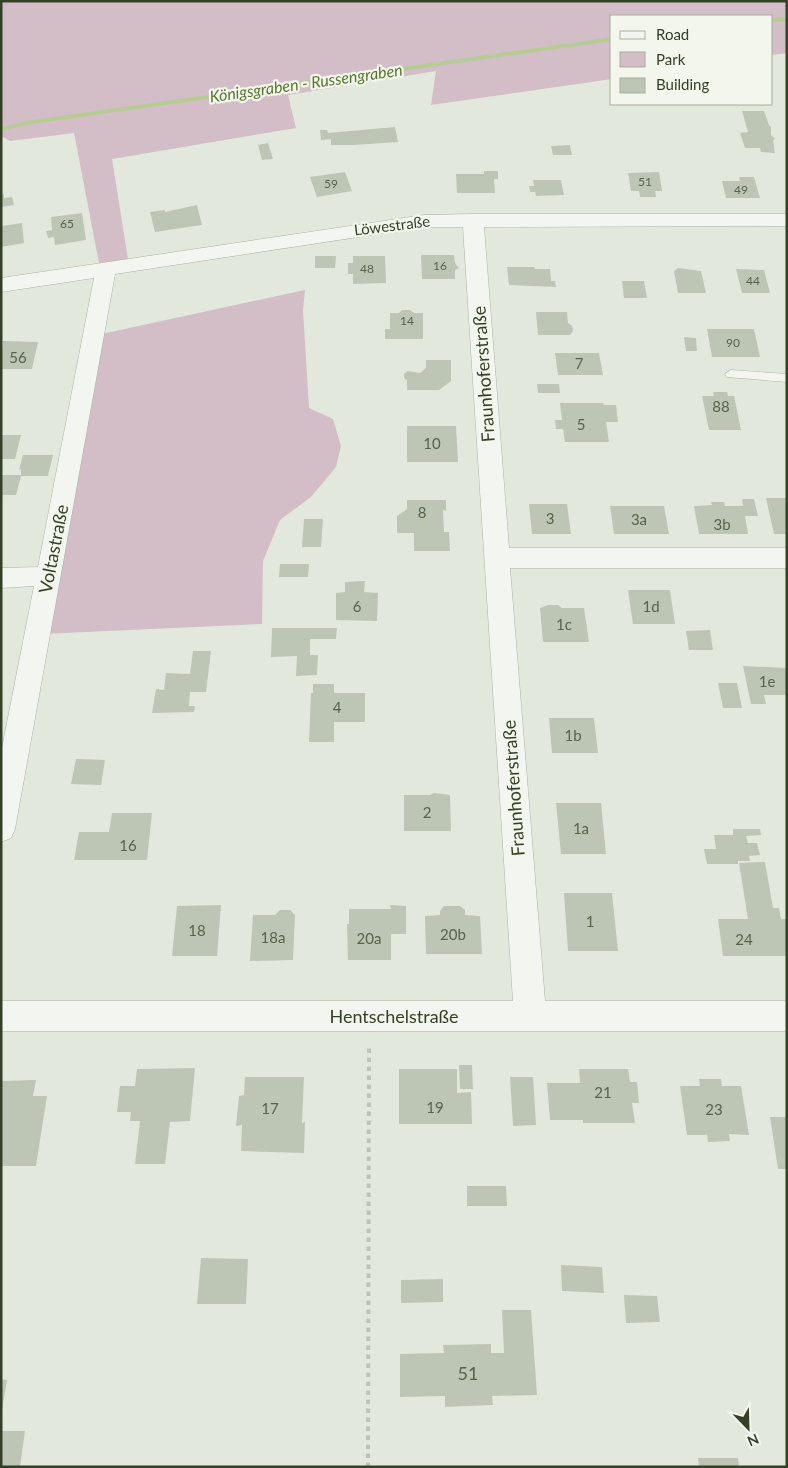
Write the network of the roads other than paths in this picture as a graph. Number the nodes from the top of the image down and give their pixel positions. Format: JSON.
{"nodes":[{"id":1,"x":473,"y":220,"type":"junction"},
{"id":2,"x":787,"y":220,"type":"edge"},
{"id":3,"x":106,"y":268,"type":"junction"},
{"id":4,"x":1,"y":285,"type":"edge"},
{"id":5,"x":731,"y":374,"type":"dead end"},
{"id":6,"x":787,"y":378,"type":"edge"},
{"id":7,"x":497,"y":558,"type":"junction"},
{"id":8,"x":787,"y":558,"type":"edge"},
{"id":9,"x":49,"y":576,"type":"junction"},
{"id":10,"x":1,"y":578,"type":"edge"},
{"id":11,"x":1,"y":829,"type":"edge"},
{"id":12,"x":1,"y":1016,"type":"edge"},
{"id":13,"x":787,"y":1016,"type":"edge"},
{"id":14,"x":530,"y":1017,"type":"junction"}],
"edges":[{"from":1,"to":2,"type":"street","name":"Löwestraße"},
{"from":1,"to":3,"type":"street","name":"Löwestraße"},
{"from":1,"to":7,"type":"street","name":"Fraunhoferstraße"},
{"from":3,"to":4,"type":"street","name":"Löwestraße"},
{"from":3,"to":9,"type":"street","name":"Voltastraße"},
{"from":5,"to":6,"type":"lane"},
{"from":7,"to":8,"type":"street"},
{"from":7,"to":14,"type":"street","name":"Fraunhoferstraße"},
{"from":9,"to":10,"type":"street"},
{"from":9,"to":11,"type":"street","name":"Voltastraße"},
{"from":12,"to":14,"type":"street","name":"Hentschelstraße"},
{"from":13,"to":14,"type":"street","name":"Hentschelstraße"}]}
